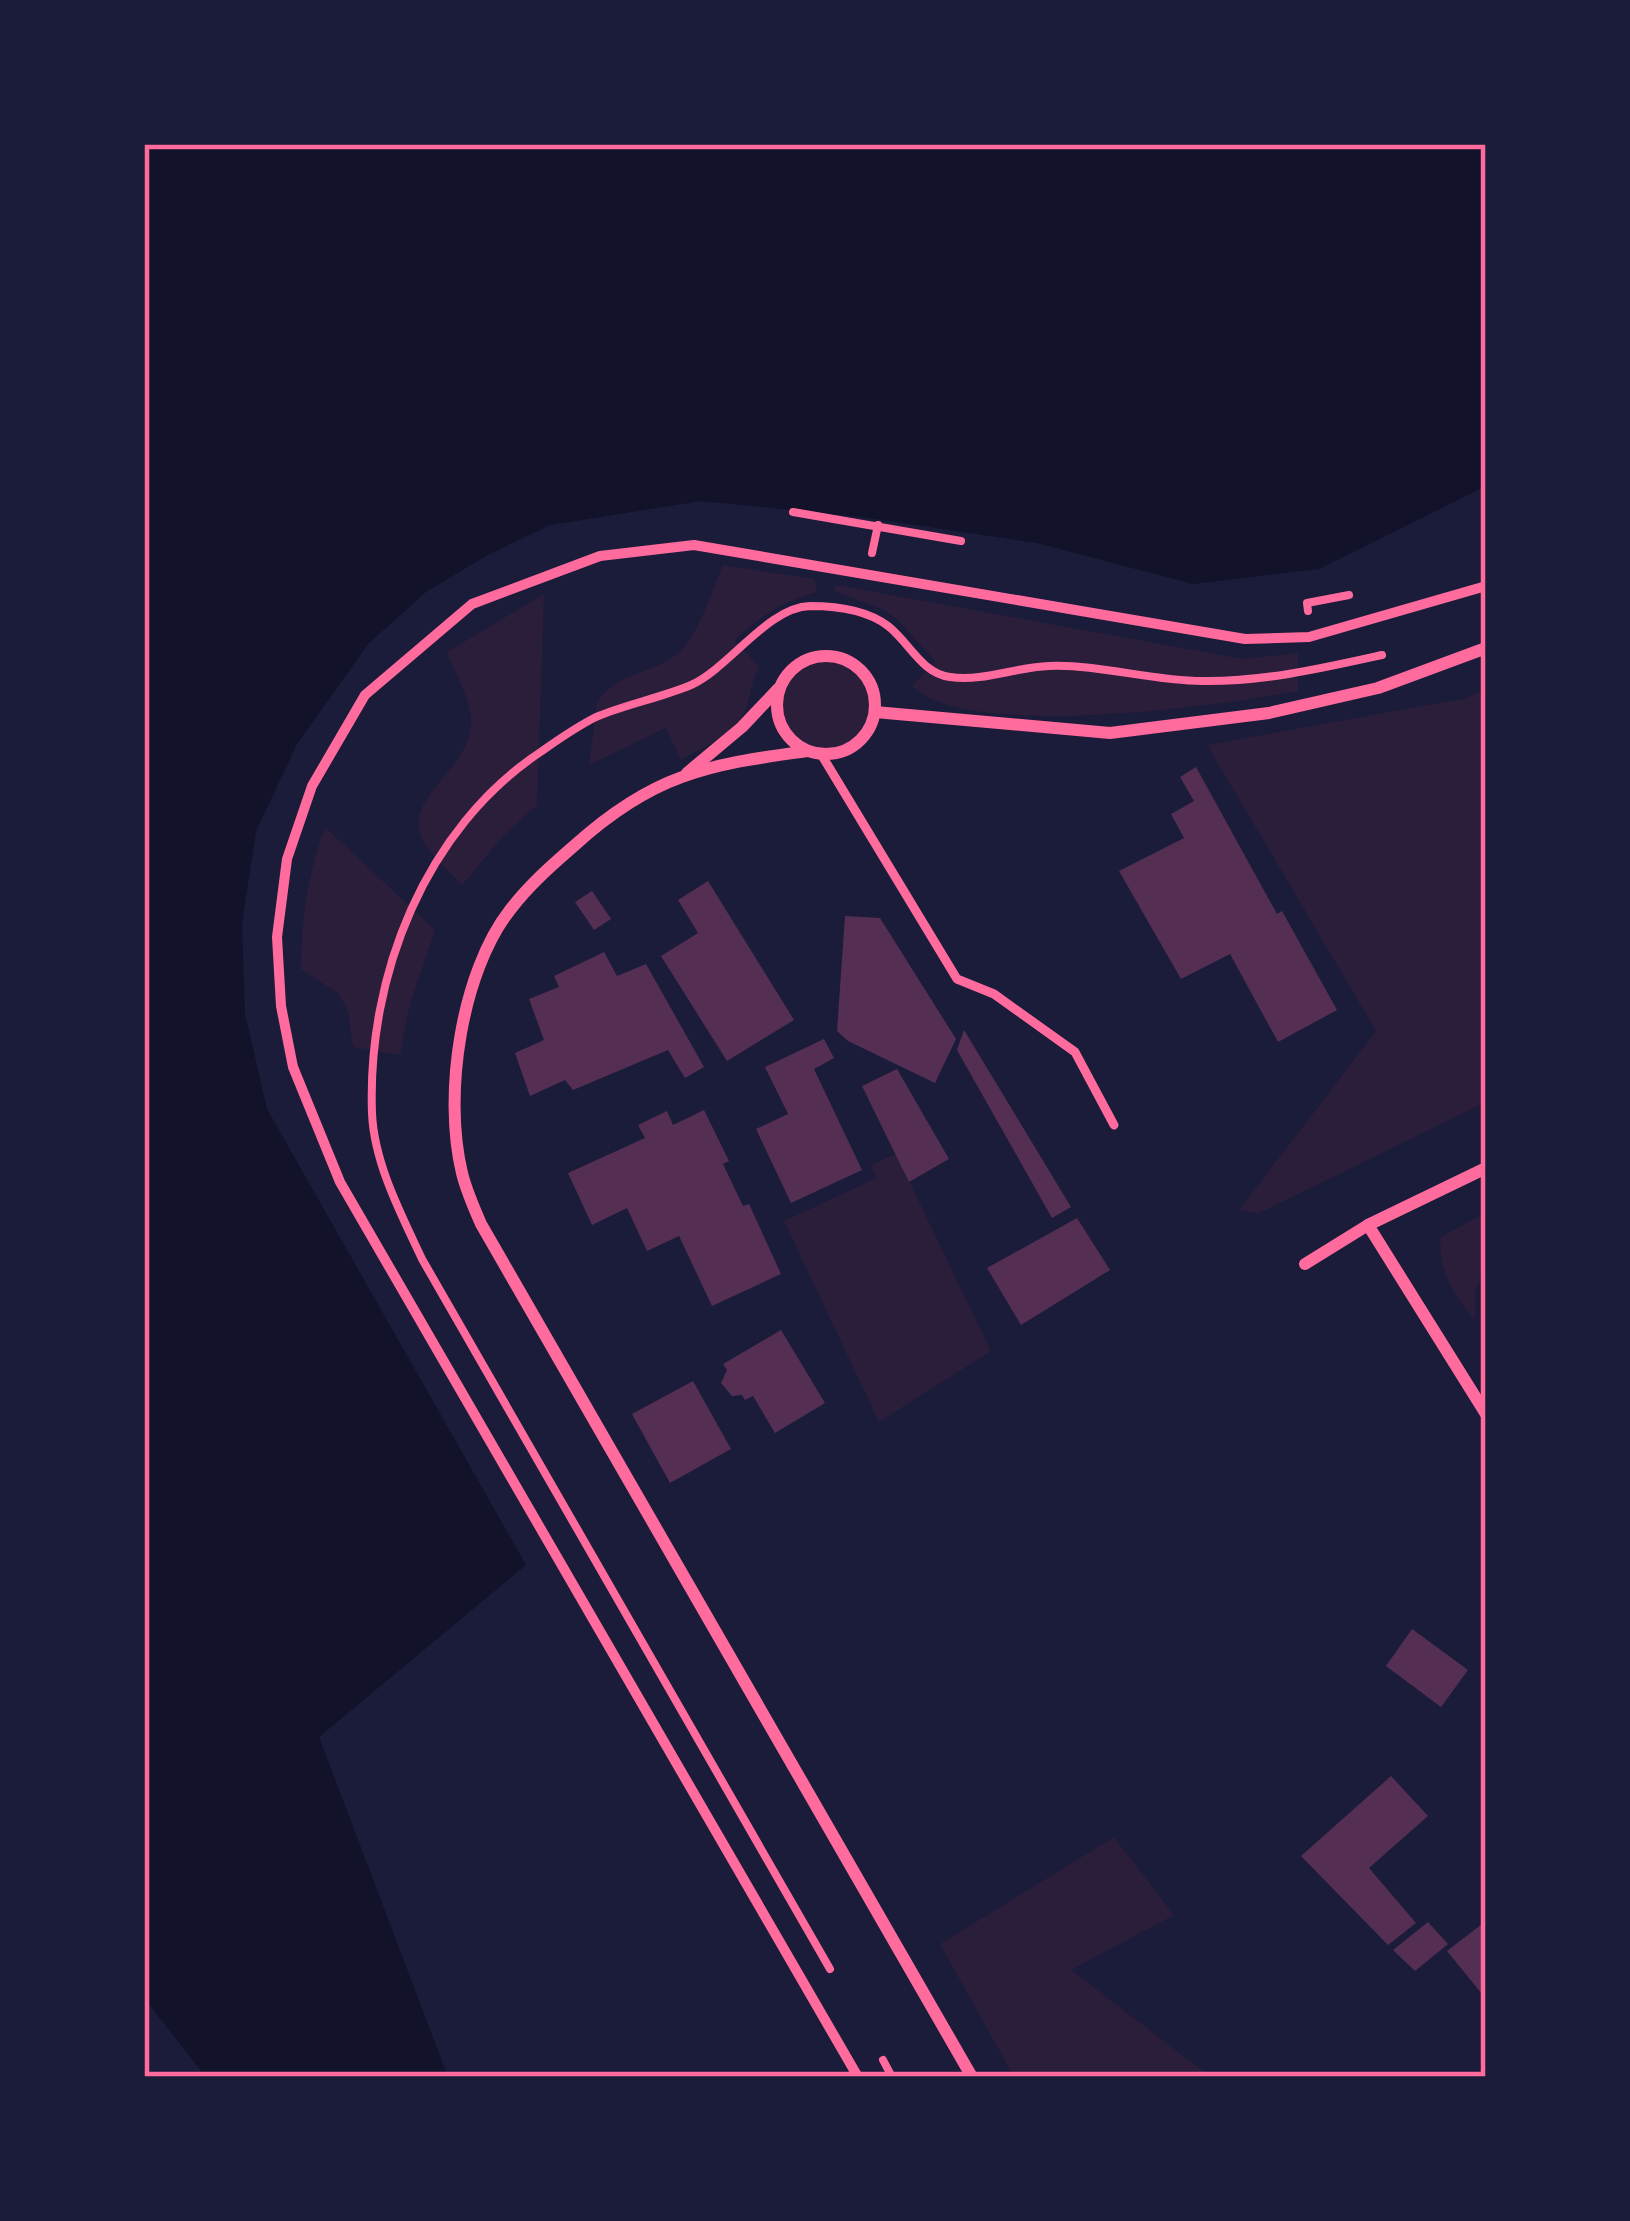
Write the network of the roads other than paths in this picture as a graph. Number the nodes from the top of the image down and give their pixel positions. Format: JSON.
{"nodes":[{"id":1,"x":1486,"y":586,"type":"edge"},
{"id":2,"x":1486,"y":647,"type":"edge"},
{"id":3,"x":778,"y":688,"type":"junction"},
{"id":4,"x":875,"y":712,"type":"junction"},
{"id":5,"x":814,"y":753,"type":"junction"},
{"id":6,"x":683,"y":776,"type":"junction"},
{"id":7,"x":1114,"y":1125,"type":"dead end"},
{"id":8,"x":1486,"y":1168,"type":"edge"},
{"id":9,"x":1368,"y":1226,"type":"junction"},
{"id":10,"x":1305,"y":1264,"type":"dead end"},
{"id":11,"x":1486,"y":1414,"type":"edge"},
{"id":12,"x":858,"y":2077,"type":"edge"},
{"id":13,"x":972,"y":2077,"type":"edge"}],
"edges":[{"from":1,"to":12,"type":"street"},
{"from":2,"to":4,"type":"street"},
{"from":3,"to":4,"type":"street"},
{"from":3,"to":5,"type":"street"},
{"from":3,"to":6,"type":"street"},
{"from":4,"to":5,"type":"street"},
{"from":5,"to":6,"type":"street"},
{"from":5,"to":7,"type":"lane"},
{"from":6,"to":13,"type":"street"},
{"from":8,"to":9,"type":"street"},
{"from":9,"to":10,"type":"street"},
{"from":9,"to":11,"type":"street"}]}
